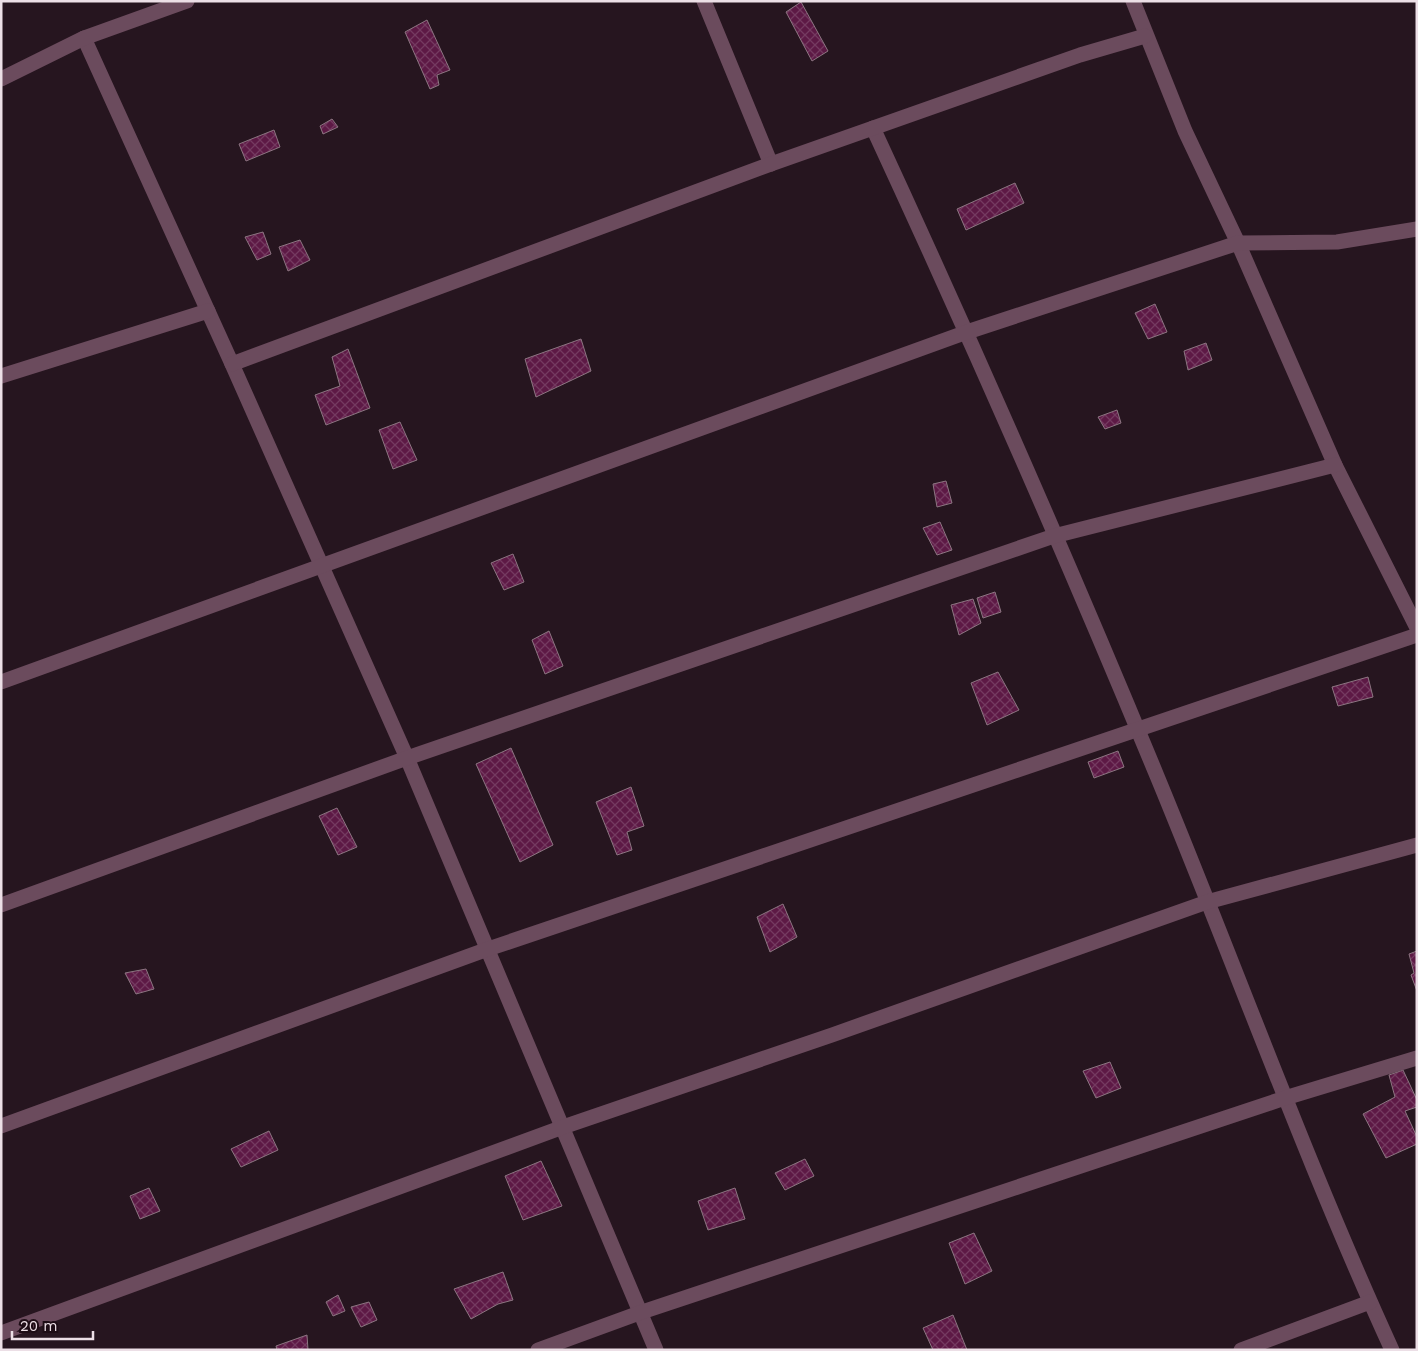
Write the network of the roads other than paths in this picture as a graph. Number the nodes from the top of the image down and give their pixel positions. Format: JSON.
{"nodes":[{"id":1,"x":187,"y":1,"type":"edge"},
{"id":2,"x":704,"y":1,"type":"edge"},
{"id":3,"x":1133,"y":1,"type":"edge"},
{"id":4,"x":1145,"y":36,"type":"junction"},
{"id":5,"x":84,"y":38,"type":"junction"},
{"id":6,"x":1,"y":79,"type":"edge"},
{"id":7,"x":873,"y":128,"type":"junction"},
{"id":8,"x":771,"y":164,"type":"junction"},
{"id":9,"x":1417,"y":229,"type":"edge"},
{"id":10,"x":1238,"y":243,"type":"junction"},
{"id":11,"x":208,"y":311,"type":"junction"},
{"id":12,"x":967,"y":332,"type":"junction"},
{"id":13,"x":232,"y":364,"type":"junction"},
{"id":14,"x":1,"y":376,"type":"edge"},
{"id":15,"x":1335,"y":464,"type":"junction"},
{"id":16,"x":1054,"y":536,"type":"junction"},
{"id":17,"x":321,"y":564,"type":"junction"},
{"id":18,"x":1417,"y":628,"type":"edge"},
{"id":19,"x":1417,"y":635,"type":"edge"},
{"id":20,"x":1,"y":682,"type":"edge"},
{"id":21,"x":1137,"y":729,"type":"junction"},
{"id":22,"x":407,"y":758,"type":"junction"},
{"id":23,"x":1417,"y":845,"type":"edge"},
{"id":24,"x":1207,"y":902,"type":"junction"},
{"id":25,"x":1,"y":905,"type":"edge"},
{"id":26,"x":488,"y":949,"type":"junction"},
{"id":27,"x":1417,"y":1058,"type":"edge"},
{"id":28,"x":1285,"y":1098,"type":"junction"},
{"id":29,"x":1,"y":1126,"type":"edge"},
{"id":30,"x":563,"y":1127,"type":"junction"},
{"id":31,"x":1370,"y":1302,"type":"junction"},
{"id":32,"x":642,"y":1312,"type":"junction"},
{"id":33,"x":1,"y":1333,"type":"edge"},
{"id":34,"x":538,"y":1350,"type":"edge"},
{"id":35,"x":656,"y":1350,"type":"edge"},
{"id":36,"x":1241,"y":1350,"type":"edge"},
{"id":37,"x":1392,"y":1350,"type":"edge"}],
"edges":[{"from":1,"to":5,"type":"street"},
{"from":2,"to":8,"type":"street"},
{"from":3,"to":4,"type":"street"},
{"from":4,"to":7,"type":"street"},
{"from":4,"to":10,"type":"street"},
{"from":5,"to":6,"type":"street"},
{"from":5,"to":11,"type":"street"},
{"from":7,"to":8,"type":"street"},
{"from":7,"to":12,"type":"street"},
{"from":8,"to":13,"type":"street"},
{"from":9,"to":10,"type":"street"},
{"from":10,"to":12,"type":"street"},
{"from":10,"to":15,"type":"street"},
{"from":11,"to":13,"type":"street"},
{"from":11,"to":14,"type":"street"},
{"from":12,"to":16,"type":"street"},
{"from":12,"to":17,"type":"street"},
{"from":13,"to":17,"type":"street"},
{"from":15,"to":16,"type":"street"},
{"from":15,"to":18,"type":"street"},
{"from":16,"to":21,"type":"street"},
{"from":16,"to":22,"type":"street"},
{"from":17,"to":20,"type":"street"},
{"from":17,"to":22,"type":"street"},
{"from":19,"to":21,"type":"street"},
{"from":21,"to":24,"type":"street"},
{"from":21,"to":26,"type":"street"},
{"from":22,"to":25,"type":"street"},
{"from":22,"to":26,"type":"street"},
{"from":23,"to":24,"type":"street"},
{"from":24,"to":28,"type":"street"},
{"from":24,"to":30,"type":"street"},
{"from":26,"to":29,"type":"street"},
{"from":26,"to":30,"type":"street"},
{"from":27,"to":28,"type":"street"},
{"from":28,"to":31,"type":"street"},
{"from":28,"to":32,"type":"street"},
{"from":30,"to":32,"type":"street"},
{"from":30,"to":33,"type":"street"},
{"from":31,"to":36,"type":"street"},
{"from":31,"to":37,"type":"street"},
{"from":32,"to":34,"type":"street"},
{"from":32,"to":35,"type":"street"}]}
